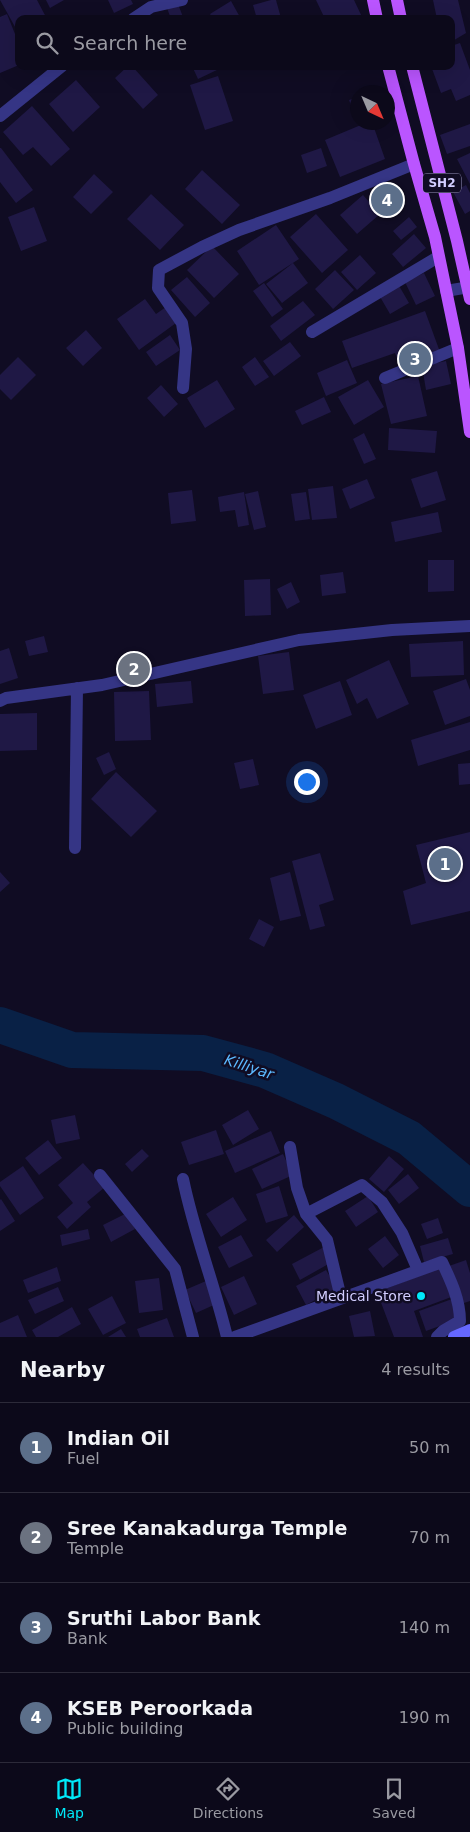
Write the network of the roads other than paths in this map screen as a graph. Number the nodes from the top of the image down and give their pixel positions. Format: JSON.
{"nodes":[{"id":1,"x":182,"y":0,"type":"edge"},
{"id":2,"x":373,"y":0,"type":"edge"},
{"id":3,"x":397,"y":0,"type":"edge"},
{"id":4,"x":140,"y":15,"type":"edge"},
{"id":5,"x":376,"y":15,"type":"edge"},
{"id":6,"x":400,"y":15,"type":"edge"},
{"id":7,"x":57,"y":70,"type":"edge"},
{"id":8,"x":389,"y":70,"type":"edge"},
{"id":9,"x":413,"y":70,"type":"edge"},
{"id":10,"x":0,"y":116,"type":"edge"},
{"id":11,"x":414,"y":164,"type":"junction"},
{"id":12,"x":438,"y":257,"type":"junction"},
{"id":13,"x":446,"y":291,"type":"junction"},
{"id":14,"x":469,"y":291,"type":"edge"},
{"id":15,"x":312,"y":332,"type":"dead end"},
{"id":16,"x":458,"y":348,"type":"junction"},
{"id":17,"x":385,"y":378,"type":"dead end"},
{"id":18,"x":183,"y":388,"type":"dead end"},
{"id":19,"x":470,"y":432,"type":"edge"},
{"id":20,"x":470,"y":626,"type":"edge"},
{"id":21,"x":77,"y":688,"type":"junction"},
{"id":22,"x":0,"y":701,"type":"edge"},
{"id":23,"x":75,"y":848,"type":"dead end"},
{"id":24,"x":290,"y":1147,"type":"dead end"},
{"id":25,"x":100,"y":1175,"type":"dead end"},
{"id":26,"x":183,"y":1179,"type":"dead end"},
{"id":27,"x":306,"y":1214,"type":"junction"},
{"id":28,"x":418,"y":1270,"type":"junction"},
{"id":29,"x":341,"y":1298,"type":"junction"},
{"id":30,"x":470,"y":1330,"type":"edge"},
{"id":31,"x":193,"y":1337,"type":"edge"},
{"id":32,"x":227,"y":1337,"type":"edge"},
{"id":33,"x":235,"y":1337,"type":"edge"},
{"id":34,"x":437,"y":1337,"type":"edge"},
{"id":35,"x":454,"y":1337,"type":"edge"}],
"edges":[{"from":1,"to":4,"type":"street"},
{"from":2,"to":5,"type":"main road"},
{"from":3,"to":6,"type":"main road"},
{"from":7,"to":10,"type":"street"},
{"from":8,"to":11,"type":"main road"},
{"from":9,"to":14,"type":"main road","number":"SH2"},
{"from":11,"to":12,"type":"main road"},
{"from":11,"to":18,"type":"street"},
{"from":12,"to":13,"type":"main road"},
{"from":12,"to":15,"type":"street"},
{"from":13,"to":14,"type":"street"},
{"from":13,"to":16,"type":"main road"},
{"from":16,"to":17,"type":"street"},
{"from":16,"to":19,"type":"main road"},
{"from":20,"to":21,"type":"street"},
{"from":21,"to":22,"type":"street"},
{"from":21,"to":23,"type":"street"},
{"from":24,"to":27,"type":"street"},
{"from":25,"to":31,"type":"street"},
{"from":26,"to":32,"type":"street"},
{"from":27,"to":28,"type":"street"},
{"from":27,"to":29,"type":"street"},
{"from":28,"to":29,"type":"street"},
{"from":28,"to":34,"type":"street"},
{"from":29,"to":33,"type":"street"},
{"from":30,"to":35,"type":"street"}]}
